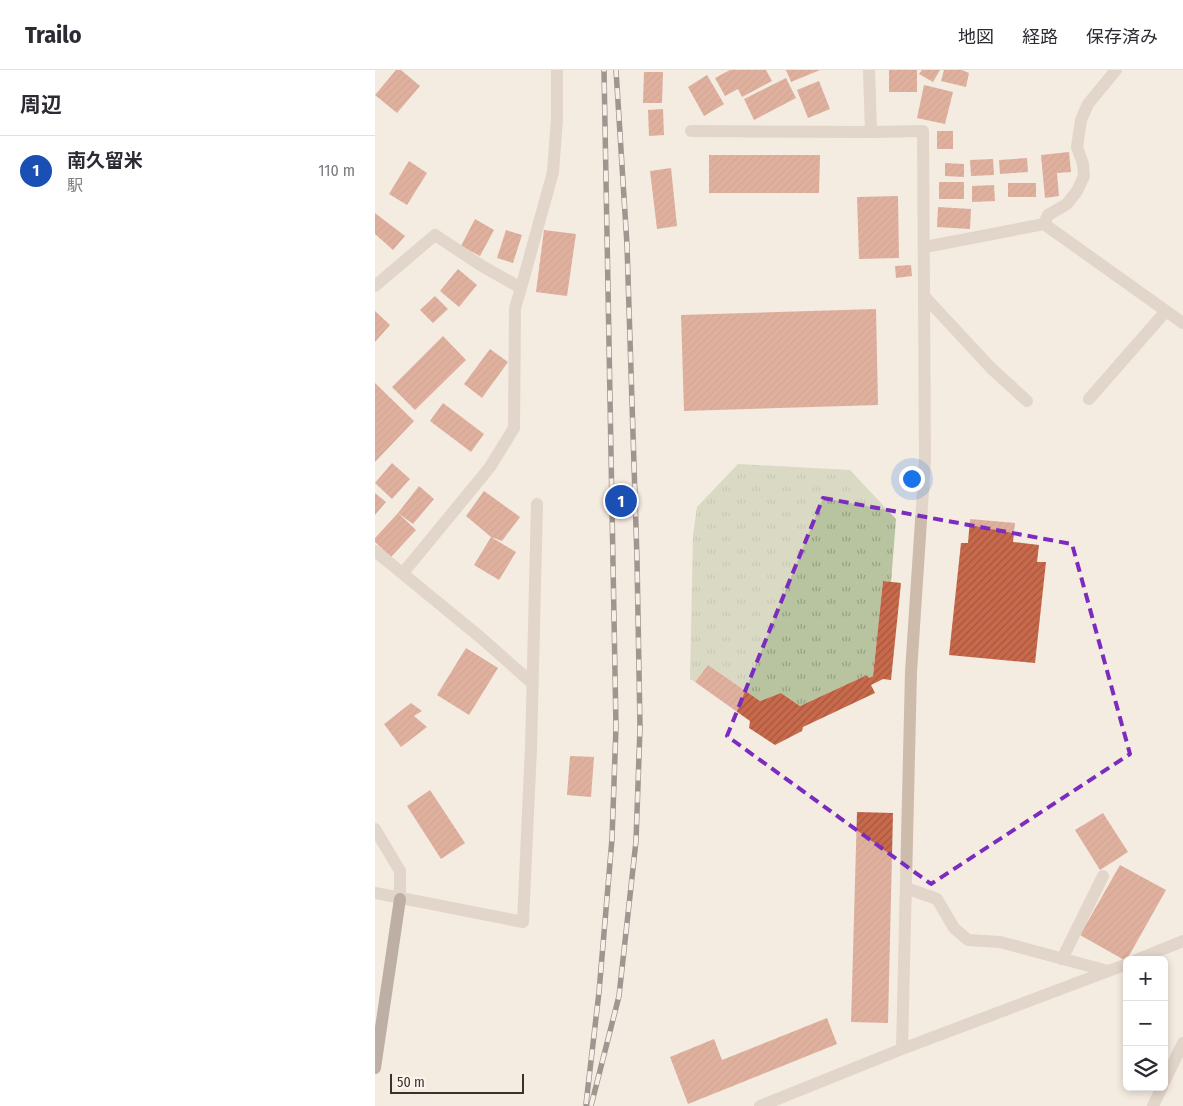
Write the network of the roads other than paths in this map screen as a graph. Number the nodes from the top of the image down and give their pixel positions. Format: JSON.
{"nodes":[{"id":1,"x":557,"y":70,"type":"edge"},
{"id":2,"x":869,"y":70,"type":"edge"},
{"id":3,"x":1116,"y":70,"type":"edge"},
{"id":4,"x":691,"y":132,"type":"dead end"},
{"id":5,"x":871,"y":132,"type":"junction"},
{"id":6,"x":1044,"y":224,"type":"junction"},
{"id":7,"x":925,"y":247,"type":"junction"},
{"id":8,"x":375,"y":286,"type":"edge"},
{"id":9,"x":521,"y":288,"type":"junction"},
{"id":10,"x":925,"y":297,"type":"junction"},
{"id":11,"x":1165,"y":311,"type":"junction"},
{"id":12,"x":1183,"y":323,"type":"edge"},
{"id":13,"x":1089,"y":399,"type":"dead end"},
{"id":14,"x":1027,"y":401,"type":"dead end"},
{"id":15,"x":537,"y":504,"type":"dead end"},
{"id":16,"x":375,"y":551,"type":"edge"},
{"id":17,"x":403,"y":573,"type":"junction"},
{"id":18,"x":533,"y":683,"type":"junction"},
{"id":19,"x":375,"y":829,"type":"edge"},
{"id":20,"x":1103,"y":876,"type":"dead end"},
{"id":21,"x":906,"y":888,"type":"junction"},
{"id":22,"x":375,"y":893,"type":"edge"},
{"id":23,"x":400,"y":899,"type":"junction"},
{"id":24,"x":1182,"y":944,"type":"edge"},
{"id":25,"x":1148,"y":956,"type":"edge"},
{"id":26,"x":1062,"y":959,"type":"junction"},
{"id":27,"x":1123,"y":966,"type":"edge"},
{"id":28,"x":1109,"y":971,"type":"junction"},
{"id":29,"x":1183,"y":1043,"type":"edge"},
{"id":30,"x":902,"y":1049,"type":"junction"},
{"id":31,"x":375,"y":1068,"type":"edge"},
{"id":32,"x":1168,"y":1074,"type":"edge"},
{"id":33,"x":1160,"y":1091,"type":"edge"},
{"id":34,"x":760,"y":1106,"type":"edge"},
{"id":35,"x":1153,"y":1106,"type":"edge"}],
"edges":[{"from":1,"to":9,"type":"street"},
{"from":2,"to":5,"type":"street"},
{"from":3,"to":6,"type":"street"},
{"from":4,"to":5,"type":"street"},
{"from":5,"to":7,"type":"street"},
{"from":6,"to":7,"type":"street"},
{"from":6,"to":11,"type":"street"},
{"from":7,"to":10,"type":"street"},
{"from":8,"to":9,"type":"street"},
{"from":9,"to":17,"type":"street"},
{"from":10,"to":14,"type":"street"},
{"from":10,"to":21,"type":"street"},
{"from":11,"to":12,"type":"street"},
{"from":11,"to":13,"type":"street"},
{"from":15,"to":18,"type":"street"},
{"from":16,"to":17,"type":"street"},
{"from":17,"to":18,"type":"street"},
{"from":18,"to":23,"type":"street"},
{"from":19,"to":23,"type":"street"},
{"from":20,"to":26,"type":"street"},
{"from":21,"to":26,"type":"street"},
{"from":21,"to":30,"type":"street"},
{"from":22,"to":23,"type":"street"},
{"from":23,"to":31,"type":"main road"},
{"from":24,"to":25,"type":"street"},
{"from":26,"to":28,"type":"street"},
{"from":27,"to":28,"type":"street"},
{"from":28,"to":30,"type":"street"},
{"from":29,"to":32,"type":"street"},
{"from":30,"to":34,"type":"street"},
{"from":33,"to":35,"type":"street"}]}
